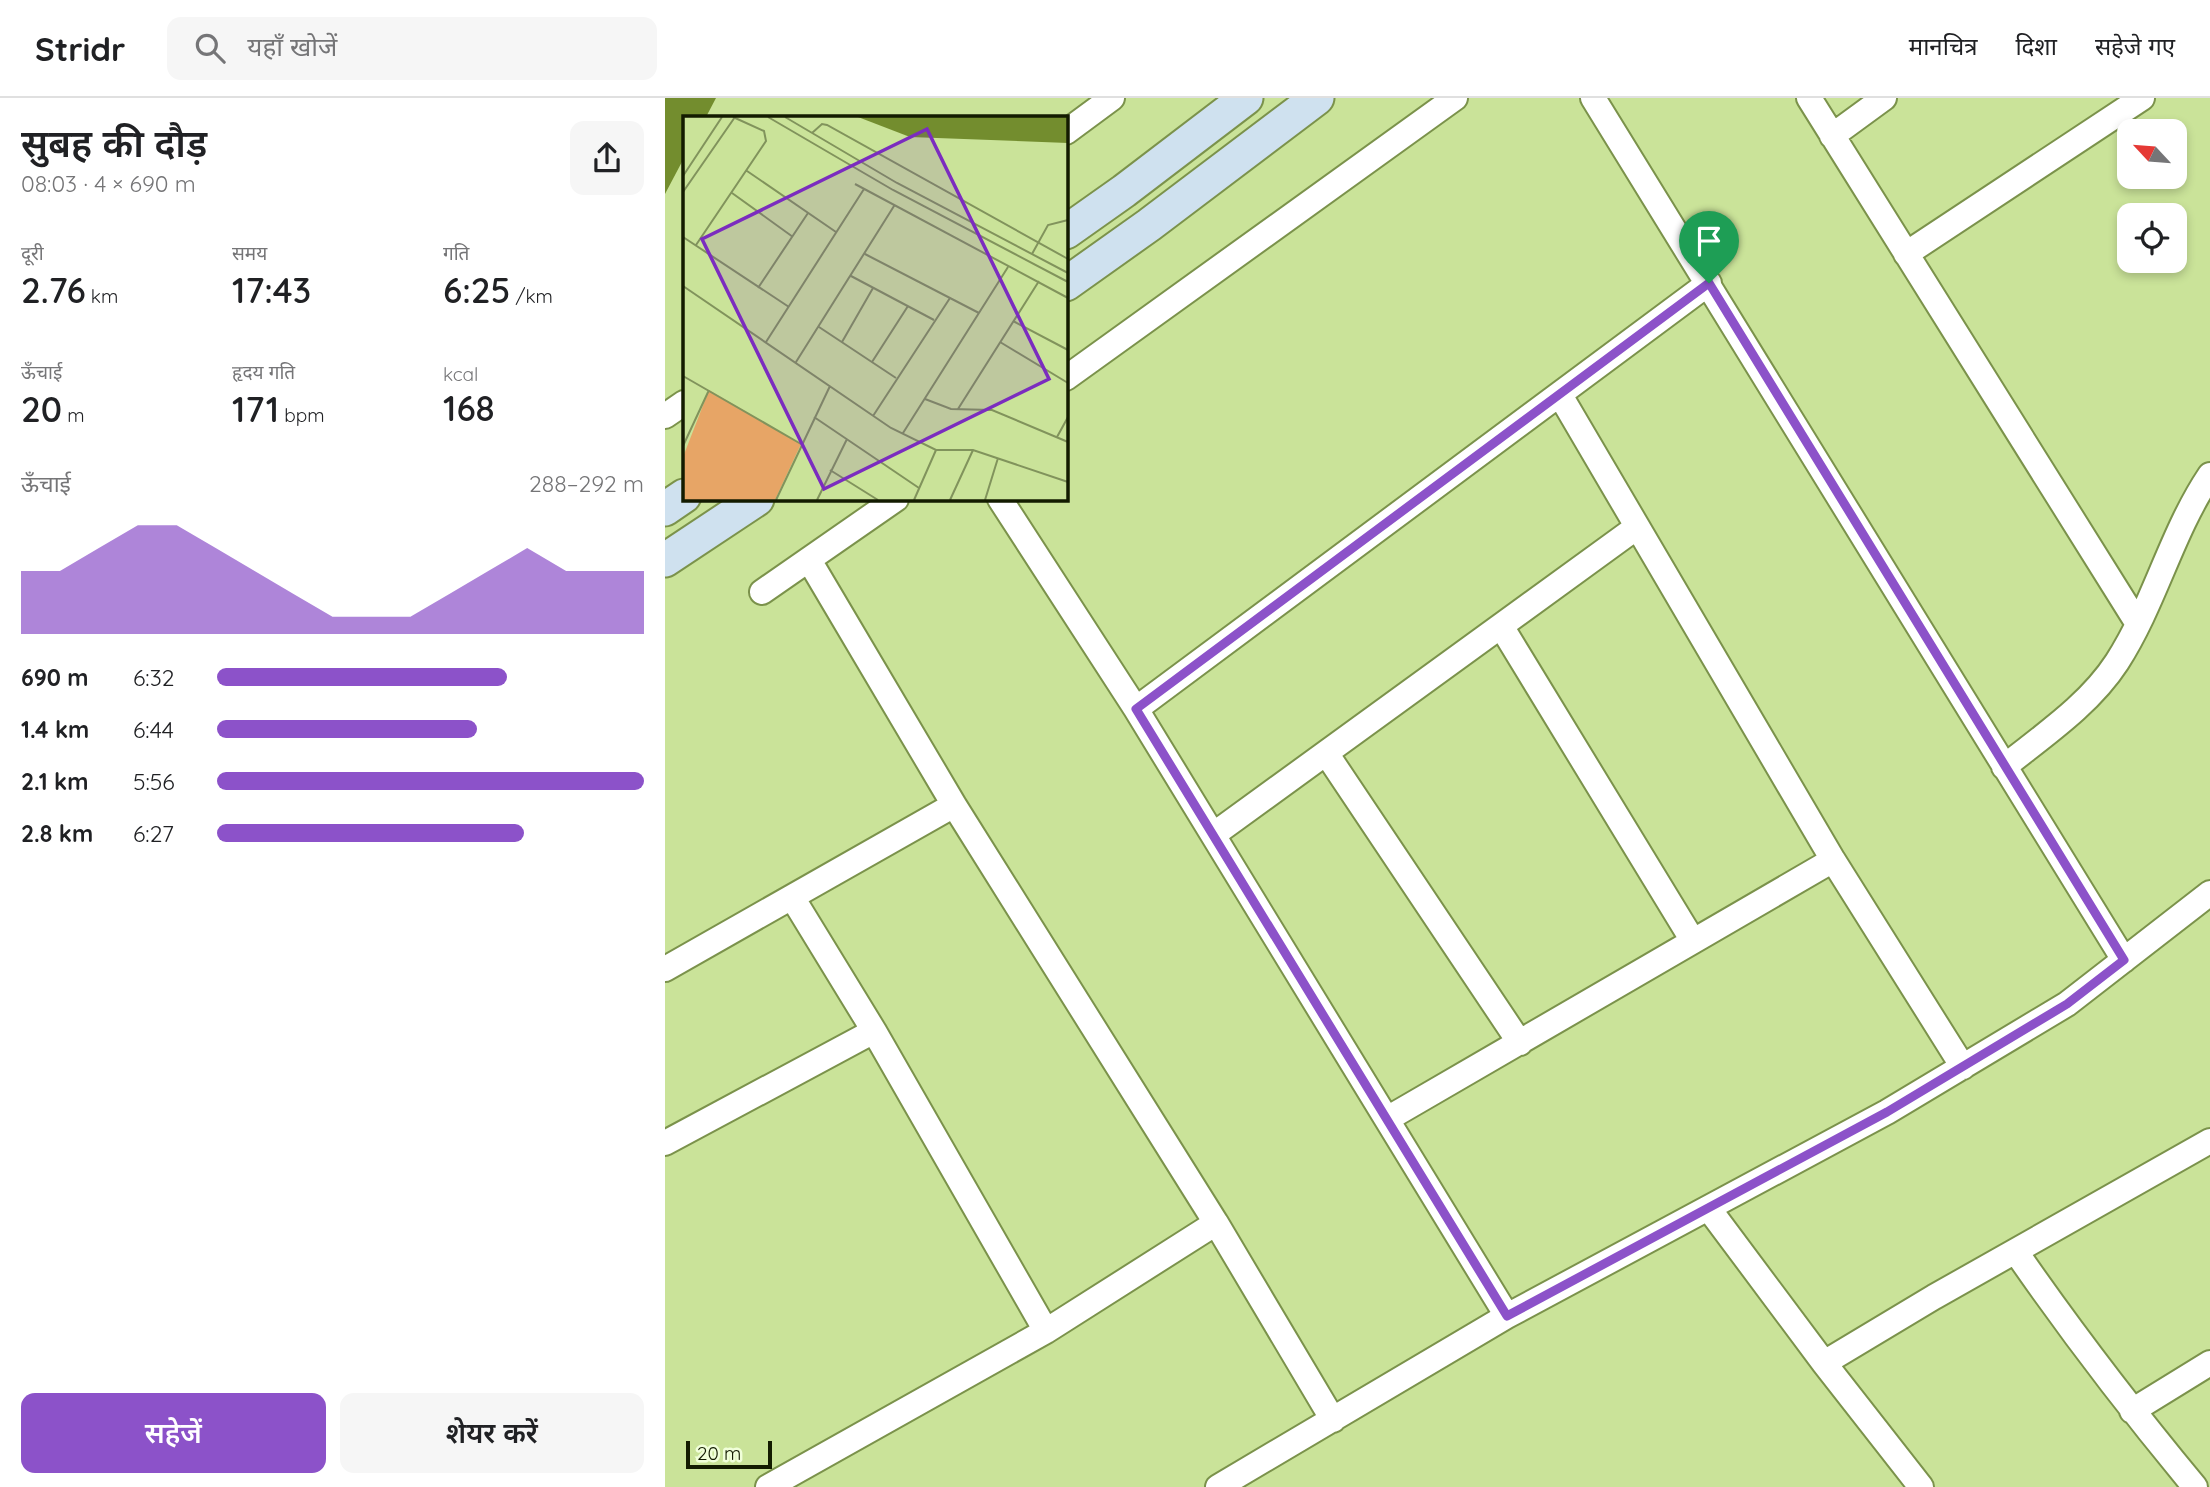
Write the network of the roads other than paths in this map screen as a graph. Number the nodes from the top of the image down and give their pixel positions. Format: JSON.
{"nodes":[{"id":1,"x":1112,"y":98,"type":"edge"},
{"id":2,"x":1246,"y":98,"type":"edge"},
{"id":3,"x":1317,"y":98,"type":"edge"},
{"id":4,"x":1455,"y":98,"type":"edge"},
{"id":5,"x":1593,"y":98,"type":"edge"},
{"id":6,"x":1809,"y":98,"type":"edge"},
{"id":7,"x":1884,"y":98,"type":"edge"},
{"id":8,"x":2142,"y":98,"type":"edge"},
{"id":9,"x":1067,"y":131,"type":"edge"},
{"id":10,"x":1832,"y":136,"type":"junction"},
{"id":11,"x":1067,"y":231,"type":"edge"},
{"id":12,"x":1906,"y":254,"type":"junction"},
{"id":13,"x":1067,"y":283,"type":"edge"},
{"id":14,"x":1709,"y":283,"type":"junction"},
{"id":15,"x":1067,"y":377,"type":"edge"},
{"id":16,"x":1560,"y":395,"type":"junction"},
{"id":17,"x":683,"y":404,"type":"edge"},
{"id":18,"x":665,"y":416,"type":"edge"},
{"id":19,"x":2210,"y":475,"type":"edge"},
{"id":20,"x":683,"y":497,"type":"edge"},
{"id":21,"x":755,"y":500,"type":"edge"},
{"id":22,"x":895,"y":500,"type":"edge"},
{"id":23,"x":1001,"y":500,"type":"edge"},
{"id":24,"x":665,"y":509,"type":"edge"},
{"id":25,"x":1637,"y":527,"type":"junction"},
{"id":26,"x":665,"y":560,"type":"edge"},
{"id":27,"x":809,"y":560,"type":"junction"},
{"id":28,"x":762,"y":592,"type":"dead end"},
{"id":29,"x":2138,"y":624,"type":"junction"},
{"id":30,"x":1501,"y":626,"type":"junction"},
{"id":31,"x":1136,"y":709,"type":"junction"},
{"id":32,"x":1327,"y":753,"type":"junction"},
{"id":33,"x":2004,"y":767,"type":"junction"},
{"id":34,"x":954,"y":805,"type":"junction"},
{"id":35,"x":1213,"y":835,"type":"junction"},
{"id":36,"x":1833,"y":860,"type":"junction"},
{"id":37,"x":2210,"y":893,"type":"edge"},
{"id":38,"x":792,"y":897,"type":"junction"},
{"id":39,"x":1693,"y":942,"type":"junction"},
{"id":40,"x":2124,"y":960,"type":"junction"},
{"id":41,"x":665,"y":970,"type":"edge"},
{"id":42,"x":874,"y":1031,"type":"junction"},
{"id":43,"x":1520,"y":1043,"type":"junction"},
{"id":44,"x":1963,"y":1066,"type":"junction"},
{"id":45,"x":1387,"y":1119,"type":"junction"},
{"id":46,"x":2210,"y":1141,"type":"edge"},
{"id":47,"x":665,"y":1143,"type":"edge"},
{"id":48,"x":1709,"y":1209,"type":"junction"},
{"id":49,"x":1216,"y":1223,"type":"junction"},
{"id":50,"x":2016,"y":1252,"type":"junction"},
{"id":51,"x":1507,"y":1316,"type":"junction"},
{"id":52,"x":1046,"y":1331,"type":"junction"},
{"id":53,"x":1824,"y":1363,"type":"junction"},
{"id":54,"x":2210,"y":1363,"type":"edge"},
{"id":55,"x":2132,"y":1411,"type":"junction"},
{"id":56,"x":1333,"y":1420,"type":"junction"},
{"id":57,"x":768,"y":1487,"type":"edge"},
{"id":58,"x":1218,"y":1487,"type":"edge"},
{"id":59,"x":1921,"y":1487,"type":"edge"},
{"id":60,"x":2195,"y":1487,"type":"edge"}],
"edges":[{"from":1,"to":9,"type":"street"},
{"from":2,"to":11,"type":"main road"},
{"from":3,"to":13,"type":"main road"},
{"from":4,"to":15,"type":"street"},
{"from":5,"to":14,"type":"street"},
{"from":6,"to":10,"type":"street"},
{"from":7,"to":10,"type":"street"},
{"from":8,"to":12,"type":"street"},
{"from":10,"to":12,"type":"street"},
{"from":12,"to":29,"type":"street"},
{"from":14,"to":16,"type":"street"},
{"from":14,"to":33,"type":"street"},
{"from":16,"to":25,"type":"street"},
{"from":16,"to":31,"type":"street"},
{"from":17,"to":18,"type":"street"},
{"from":19,"to":29,"type":"street"},
{"from":20,"to":24,"type":"main road"},
{"from":21,"to":26,"type":"main road"},
{"from":22,"to":27,"type":"street"},
{"from":23,"to":31,"type":"street"},
{"from":25,"to":30,"type":"street"},
{"from":25,"to":36,"type":"street"},
{"from":27,"to":28,"type":"street"},
{"from":27,"to":34,"type":"street"},
{"from":29,"to":33,"type":"street"},
{"from":30,"to":32,"type":"street"},
{"from":30,"to":39,"type":"street"},
{"from":31,"to":35,"type":"street"},
{"from":32,"to":35,"type":"street"},
{"from":32,"to":43,"type":"street"},
{"from":33,"to":40,"type":"street"},
{"from":34,"to":38,"type":"street"},
{"from":34,"to":49,"type":"street"},
{"from":35,"to":45,"type":"street"},
{"from":36,"to":39,"type":"street"},
{"from":36,"to":44,"type":"street"},
{"from":37,"to":40,"type":"street"},
{"from":38,"to":41,"type":"street"},
{"from":38,"to":42,"type":"street"},
{"from":39,"to":43,"type":"street"},
{"from":40,"to":44,"type":"street"},
{"from":42,"to":47,"type":"street"},
{"from":42,"to":52,"type":"street"},
{"from":43,"to":45,"type":"street"},
{"from":44,"to":48,"type":"street"},
{"from":45,"to":51,"type":"street"},
{"from":46,"to":50,"type":"street"},
{"from":48,"to":51,"type":"street"},
{"from":48,"to":53,"type":"street"},
{"from":49,"to":52,"type":"street"},
{"from":49,"to":56,"type":"street"},
{"from":50,"to":53,"type":"street"},
{"from":50,"to":55,"type":"street"},
{"from":51,"to":56,"type":"street"},
{"from":52,"to":57,"type":"street"},
{"from":53,"to":59,"type":"street"},
{"from":54,"to":55,"type":"street"},
{"from":55,"to":60,"type":"street"},
{"from":56,"to":58,"type":"street"}]}
